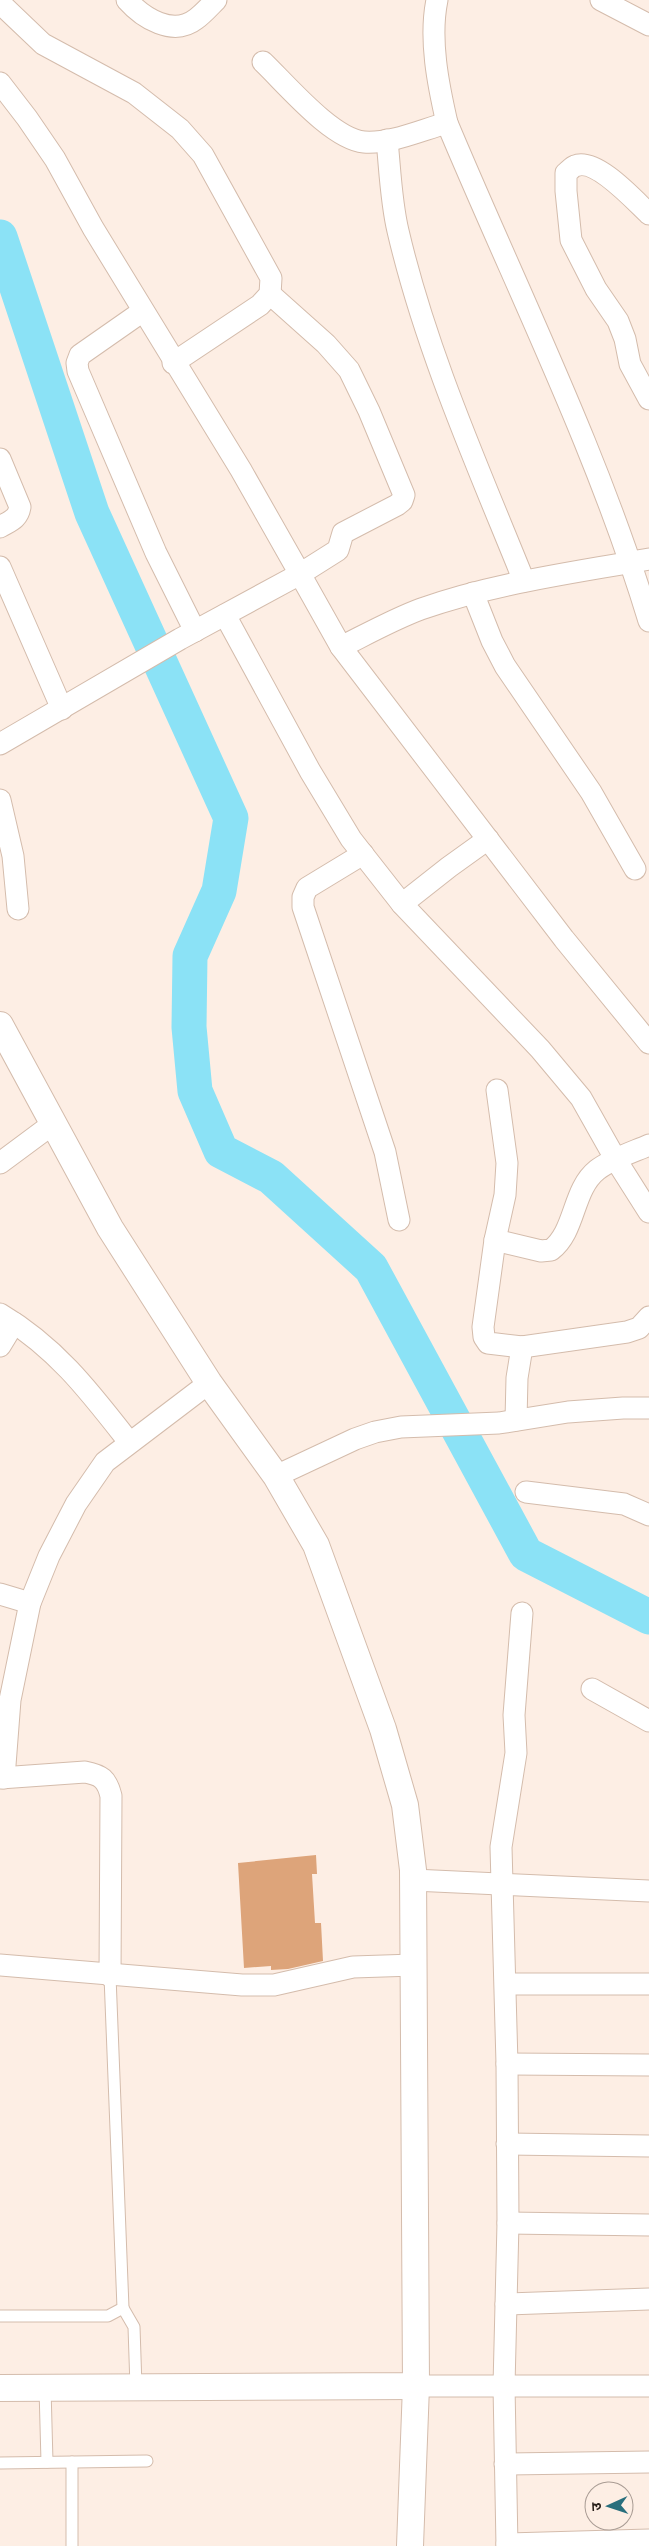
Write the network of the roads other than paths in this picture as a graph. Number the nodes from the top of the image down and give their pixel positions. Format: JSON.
{"nodes":[{"id":1,"x":127,"y":0,"type":"edge"},
{"id":2,"x":216,"y":0,"type":"edge"},
{"id":3,"x":437,"y":0,"type":"edge"},
{"id":4,"x":601,"y":0,"type":"edge"},
{"id":5,"x":0,"y":3,"type":"edge"},
{"id":6,"x":648,"y":21,"type":"edge"},
{"id":7,"x":263,"y":62,"type":"dead end"},
{"id":8,"x":0,"y":84,"type":"edge"},
{"id":9,"x":447,"y":123,"type":"junction"},
{"id":10,"x":386,"y":140,"type":"junction"},
{"id":11,"x":647,"y":207,"type":"edge"},
{"id":12,"x":270,"y":294,"type":"junction"},
{"id":13,"x":143,"y":311,"type":"junction"},
{"id":14,"x":173,"y":362,"type":"junction"},
{"id":15,"x":649,"y":400,"type":"edge"},
{"id":16,"x":0,"y":459,"type":"edge"},
{"id":17,"x":0,"y":527,"type":"edge"},
{"id":18,"x":640,"y":561,"type":"edge"},
{"id":19,"x":0,"y":567,"type":"edge"},
{"id":20,"x":300,"y":574,"type":"junction"},
{"id":21,"x":524,"y":581,"type":"junction"},
{"id":22,"x":473,"y":593,"type":"junction"},
{"id":23,"x":225,"y":614,"type":"junction"},
{"id":24,"x":649,"y":621,"type":"edge"},
{"id":25,"x":188,"y":635,"type":"junction"},
{"id":26,"x":341,"y":647,"type":"junction"},
{"id":27,"x":62,"y":709,"type":"junction"},
{"id":28,"x":0,"y":744,"type":"edge"},
{"id":29,"x":0,"y":800,"type":"edge"},
{"id":30,"x":488,"y":839,"type":"junction"},
{"id":31,"x":363,"y":854,"type":"junction"},
{"id":32,"x":635,"y":869,"type":"dead end"},
{"id":33,"x":402,"y":904,"type":"junction"},
{"id":34,"x":18,"y":910,"type":"dead end"},
{"id":35,"x":0,"y":1025,"type":"edge"},
{"id":36,"x":649,"y":1043,"type":"edge"},
{"id":37,"x":496,"y":1090,"type":"dead end"},
{"id":38,"x":54,"y":1123,"type":"junction"},
{"id":39,"x":649,"y":1144,"type":"edge"},
{"id":40,"x":616,"y":1160,"type":"junction"},
{"id":41,"x":0,"y":1163,"type":"edge"},
{"id":42,"x":649,"y":1212,"type":"edge"},
{"id":43,"x":399,"y":1220,"type":"dead end"},
{"id":44,"x":495,"y":1240,"type":"junction"},
{"id":45,"x":649,"y":1317,"type":"edge"},
{"id":46,"x":7,"y":1319,"type":"edge"},
{"id":47,"x":0,"y":1346,"type":"edge"},
{"id":48,"x":522,"y":1347,"type":"junction"},
{"id":49,"x":209,"y":1383,"type":"junction"},
{"id":50,"x":649,"y":1408,"type":"edge"},
{"id":51,"x":507,"y":1422,"type":"junction"},
{"id":52,"x":129,"y":1442,"type":"junction"},
{"id":53,"x":276,"y":1476,"type":"junction"},
{"id":54,"x":526,"y":1492,"type":"dead end"},
{"id":55,"x":649,"y":1514,"type":"edge"},
{"id":56,"x":0,"y":1594,"type":"edge"},
{"id":57,"x":30,"y":1603,"type":"junction"},
{"id":58,"x":522,"y":1613,"type":"dead end"},
{"id":59,"x":592,"y":1689,"type":"dead end"},
{"id":60,"x":649,"y":1721,"type":"edge"},
{"id":61,"x":2,"y":1778,"type":"edge"},
{"id":62,"x":413,"y":1880,"type":"junction"},
{"id":63,"x":501,"y":1884,"type":"junction"},
{"id":64,"x":649,"y":1891,"type":"edge"},
{"id":65,"x":0,"y":1965,"type":"edge"},
{"id":66,"x":414,"y":1965,"type":"junction"},
{"id":67,"x":110,"y":1976,"type":"junction"},
{"id":68,"x":506,"y":1984,"type":"junction"},
{"id":69,"x":649,"y":1984,"type":"edge"},
{"id":70,"x":507,"y":2064,"type":"junction"},
{"id":71,"x":649,"y":2066,"type":"edge"},
{"id":72,"x":507,"y":2144,"type":"junction"},
{"id":73,"x":649,"y":2146,"type":"edge"},
{"id":74,"x":508,"y":2223,"type":"junction"},
{"id":75,"x":649,"y":2225,"type":"edge"},
{"id":76,"x":649,"y":2299,"type":"edge"},
{"id":77,"x":506,"y":2304,"type":"junction"},
{"id":78,"x":123,"y":2308,"type":"junction"},
{"id":79,"x":0,"y":2316,"type":"edge"},
{"id":80,"x":416,"y":2386,"type":"junction"},
{"id":81,"x":504,"y":2386,"type":"junction"},
{"id":82,"x":649,"y":2386,"type":"edge"},
{"id":83,"x":136,"y":2387,"type":"junction"},
{"id":84,"x":0,"y":2388,"type":"edge"},
{"id":85,"x":45,"y":2388,"type":"junction"},
{"id":86,"x":148,"y":2460,"type":"dead end"},
{"id":87,"x":47,"y":2462,"type":"junction"},
{"id":88,"x":72,"y":2462,"type":"junction"},
{"id":89,"x":649,"y":2462,"type":"edge"},
{"id":90,"x":0,"y":2463,"type":"edge"},
{"id":91,"x":505,"y":2464,"type":"junction"},
{"id":92,"x":649,"y":2540,"type":"edge"},
{"id":93,"x":507,"y":2545,"type":"edge"},
{"id":94,"x":72,"y":2546,"type":"edge"},
{"id":95,"x":410,"y":2546,"type":"edge"}],
"edges":[{"from":1,"to":2,"type":"street"},
{"from":3,"to":9,"type":"street"},
{"from":4,"to":6,"type":"street"},
{"from":5,"to":12,"type":"street"},
{"from":7,"to":10,"type":"street"},
{"from":8,"to":13,"type":"street"},
{"from":9,"to":10,"type":"street"},
{"from":9,"to":18,"type":"street"},
{"from":10,"to":21,"type":"street"},
{"from":11,"to":15,"type":"street"},
{"from":12,"to":14,"type":"street"},
{"from":12,"to":20,"type":"street"},
{"from":13,"to":14,"type":"street"},
{"from":13,"to":25,"type":"street"},
{"from":14,"to":20,"type":"street"},
{"from":16,"to":17,"type":"street"},
{"from":18,"to":21,"type":"street"},
{"from":18,"to":24,"type":"street"},
{"from":19,"to":27,"type":"street"},
{"from":20,"to":23,"type":"street"},
{"from":20,"to":26,"type":"street"},
{"from":21,"to":22,"type":"street"},
{"from":22,"to":26,"type":"street"},
{"from":22,"to":32,"type":"street"},
{"from":23,"to":25,"type":"street"},
{"from":23,"to":31,"type":"street"},
{"from":25,"to":27,"type":"street"},
{"from":26,"to":30,"type":"street"},
{"from":27,"to":28,"type":"street"},
{"from":29,"to":34,"type":"street"},
{"from":30,"to":33,"type":"street"},
{"from":30,"to":36,"type":"street"},
{"from":31,"to":33,"type":"street"},
{"from":31,"to":43,"type":"street"},
{"from":33,"to":40,"type":"street"},
{"from":35,"to":38,"type":"street"},
{"from":37,"to":44,"type":"street"},
{"from":38,"to":41,"type":"street"},
{"from":38,"to":49,"type":"street"},
{"from":39,"to":40,"type":"street"},
{"from":40,"to":42,"type":"street"},
{"from":40,"to":44,"type":"street"},
{"from":44,"to":48,"type":"street"},
{"from":45,"to":48,"type":"street"},
{"from":46,"to":47,"type":"street"},
{"from":46,"to":52,"type":"street"},
{"from":48,"to":51,"type":"street"},
{"from":49,"to":52,"type":"street"},
{"from":49,"to":53,"type":"street"},
{"from":50,"to":51,"type":"street"},
{"from":51,"to":53,"type":"street"},
{"from":52,"to":57,"type":"street"},
{"from":53,"to":62,"type":"street"},
{"from":54,"to":55,"type":"street"},
{"from":56,"to":57,"type":"street"},
{"from":57,"to":61,"type":"street"},
{"from":58,"to":63,"type":"street"},
{"from":59,"to":60,"type":"street"},
{"from":61,"to":67,"type":"street"},
{"from":62,"to":63,"type":"street"},
{"from":62,"to":66,"type":"street"},
{"from":63,"to":64,"type":"street"},
{"from":63,"to":68,"type":"street"},
{"from":65,"to":67,"type":"street"},
{"from":66,"to":67,"type":"street"},
{"from":66,"to":80,"type":"street"},
{"from":67,"to":78,"type":"lane"},
{"from":68,"to":69,"type":"street"},
{"from":68,"to":70,"type":"street"},
{"from":70,"to":71,"type":"street"},
{"from":70,"to":72,"type":"street"},
{"from":72,"to":73,"type":"street"},
{"from":72,"to":74,"type":"street"},
{"from":74,"to":75,"type":"street"},
{"from":74,"to":77,"type":"street"},
{"from":76,"to":77,"type":"street"},
{"from":77,"to":81,"type":"street"},
{"from":78,"to":79,"type":"lane"},
{"from":78,"to":83,"type":"lane"},
{"from":80,"to":81,"type":"street"},
{"from":80,"to":83,"type":"street"},
{"from":80,"to":95,"type":"street"},
{"from":81,"to":82,"type":"street"},
{"from":81,"to":91,"type":"street"},
{"from":83,"to":85,"type":"street"},
{"from":84,"to":85,"type":"street"},
{"from":85,"to":87,"type":"lane"},
{"from":86,"to":88,"type":"lane"},
{"from":87,"to":88,"type":"lane"},
{"from":87,"to":90,"type":"lane"},
{"from":88,"to":94,"type":"lane"},
{"from":89,"to":91,"type":"street"},
{"from":91,"to":93,"type":"street"},
{"from":92,"to":93,"type":"street"}]}
